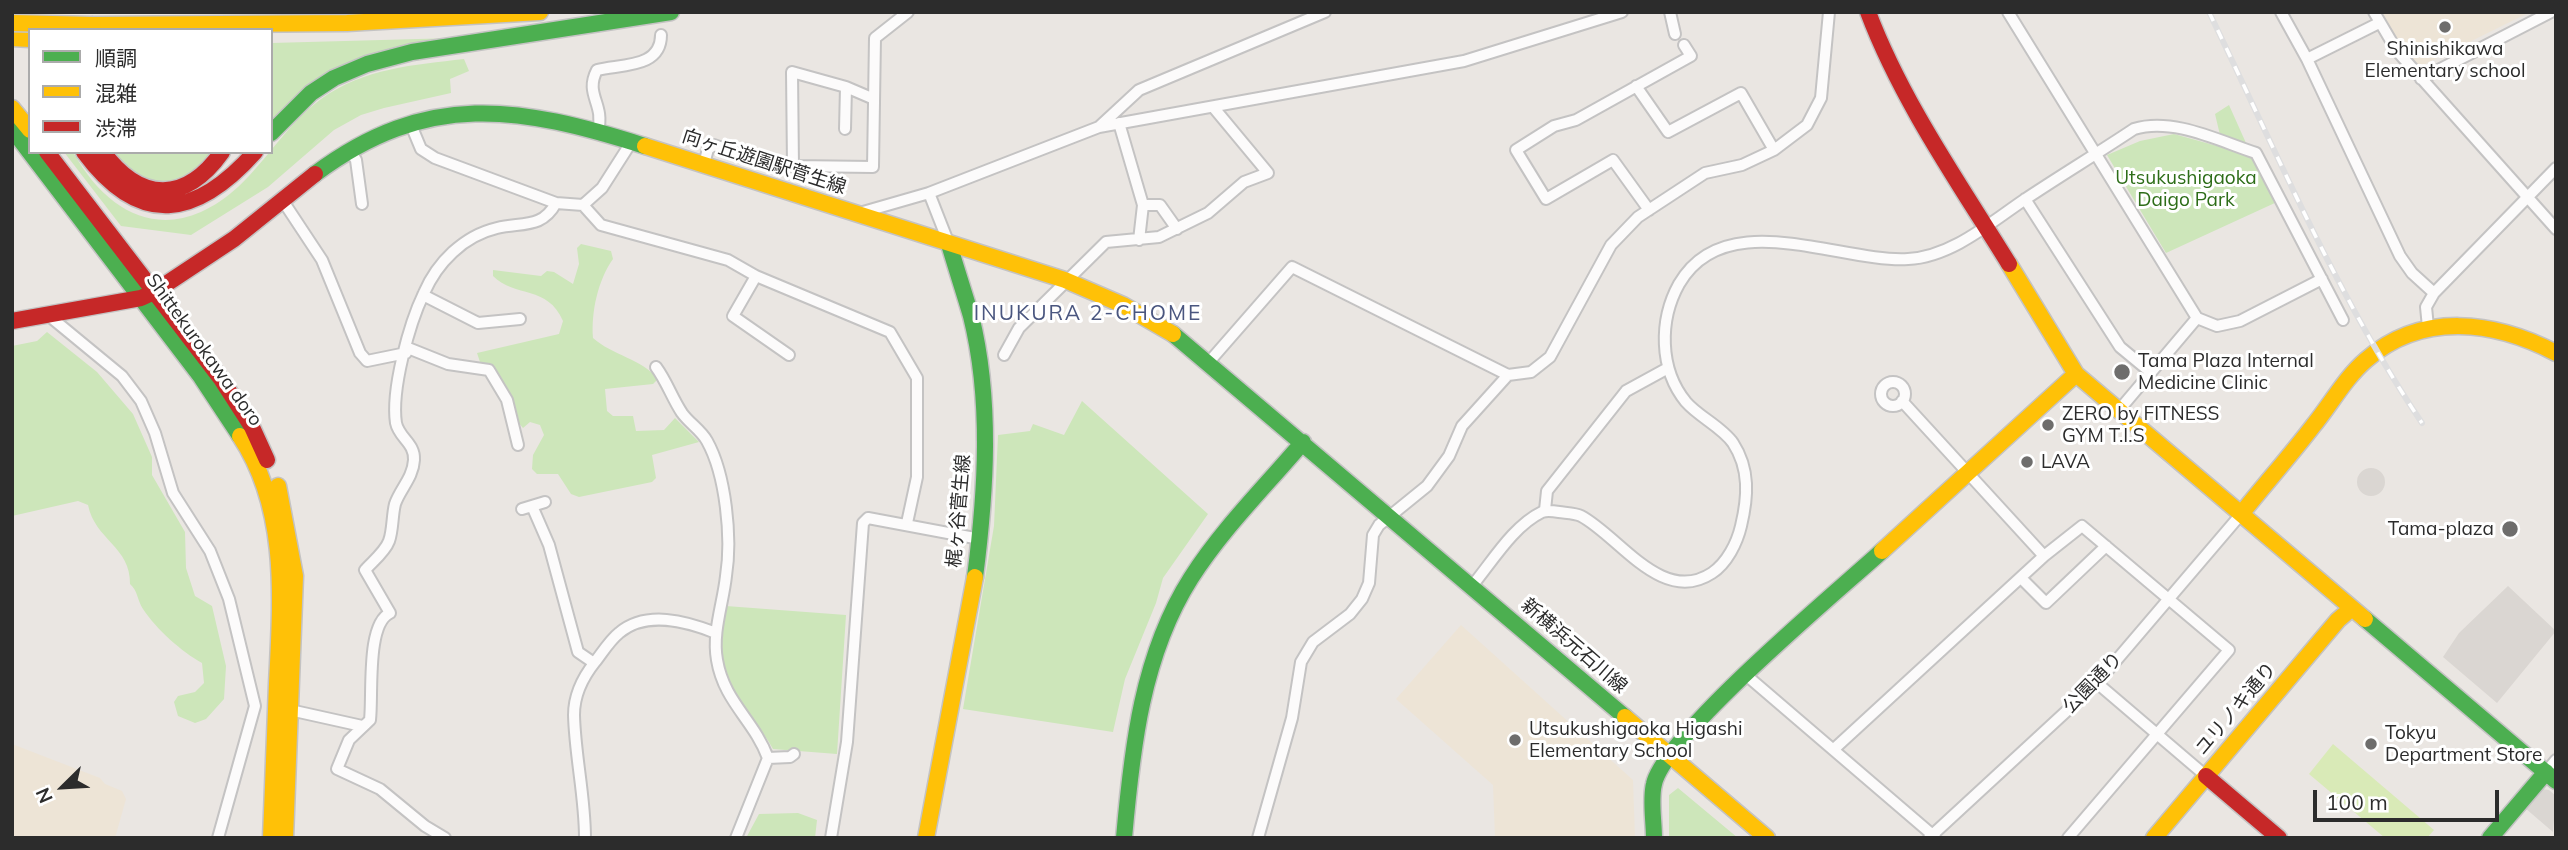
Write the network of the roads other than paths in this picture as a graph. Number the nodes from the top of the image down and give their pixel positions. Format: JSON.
{"nodes":[{"id":1,"x":540,"y":12,"type":"edge"},
{"id":2,"x":671,"y":12,"type":"edge"},
{"id":3,"x":908,"y":12,"type":"edge"},
{"id":4,"x":1325,"y":12,"type":"edge"},
{"id":5,"x":1622,"y":12,"type":"edge"},
{"id":6,"x":1670,"y":12,"type":"edge"},
{"id":7,"x":1829,"y":12,"type":"edge"},
{"id":8,"x":1868,"y":12,"type":"edge"},
{"id":9,"x":2281,"y":12,"type":"edge"},
{"id":10,"x":2551,"y":12,"type":"edge"},
{"id":11,"x":2010,"y":13,"type":"edge"},
{"id":12,"x":2377,"y":18,"type":"edge"},
{"id":13,"x":12,"y":23,"type":"edge"},
{"id":14,"x":1675,"y":33,"type":"dead end"},
{"id":15,"x":662,"y":35,"type":"dead end"},
{"id":16,"x":1684,"y":46,"type":"dead end"},
{"id":17,"x":2307,"y":60,"type":"junction"},
{"id":18,"x":2421,"y":79,"type":"junction"},
{"id":19,"x":1636,"y":86,"type":"junction"},
{"id":20,"x":846,"y":87,"type":"junction"},
{"id":21,"x":874,"y":99,"type":"junction"},
{"id":22,"x":12,"y":107,"type":"edge"},
{"id":23,"x":1214,"y":108,"type":"junction"},
{"id":24,"x":1119,"y":123,"type":"junction"},
{"id":25,"x":411,"y":125,"type":"junction"},
{"id":26,"x":28,"y":127,"type":"edge"},
{"id":27,"x":1099,"y":127,"type":"junction"},
{"id":28,"x":845,"y":129,"type":"dead end"},
{"id":29,"x":12,"y":130,"type":"edge"},
{"id":30,"x":273,"y":131,"type":"edge"},
{"id":31,"x":598,"y":131,"type":"junction"},
{"id":32,"x":632,"y":141,"type":"junction"},
{"id":33,"x":28,"y":149,"type":"edge"},
{"id":34,"x":1774,"y":150,"type":"junction"},
{"id":35,"x":350,"y":151,"type":"junction"},
{"id":36,"x":32,"y":154,"type":"edge"},
{"id":37,"x":48,"y":154,"type":"edge"},
{"id":38,"x":86,"y":154,"type":"edge"},
{"id":39,"x":104,"y":154,"type":"edge"},
{"id":40,"x":220,"y":154,"type":"edge"},
{"id":41,"x":253,"y":154,"type":"edge"},
{"id":42,"x":2095,"y":155,"type":"junction"},
{"id":43,"x":704,"y":164,"type":"junction"},
{"id":44,"x":793,"y":166,"type":"junction"},
{"id":45,"x":2556,"y":169,"type":"edge"},
{"id":46,"x":929,"y":193,"type":"junction"},
{"id":47,"x":2526,"y":198,"type":"junction"},
{"id":48,"x":2025,"y":199,"type":"junction"},
{"id":49,"x":283,"y":201,"type":"junction"},
{"id":50,"x":556,"y":203,"type":"junction"},
{"id":51,"x":362,"y":204,"type":"dead end"},
{"id":52,"x":583,"y":205,"type":"junction"},
{"id":53,"x":1143,"y":205,"type":"junction"},
{"id":54,"x":1649,"y":210,"type":"junction"},
{"id":55,"x":856,"y":214,"type":"junction"},
{"id":56,"x":1986,"y":226,"type":"junction"},
{"id":57,"x":1177,"y":229,"type":"junction"},
{"id":58,"x":2556,"y":229,"type":"edge"},
{"id":59,"x":1139,"y":240,"type":"junction"},
{"id":60,"x":948,"y":244,"type":"junction"},
{"id":61,"x":756,"y":276,"type":"junction"},
{"id":62,"x":2322,"y":279,"type":"junction"},
{"id":63,"x":1065,"y":280,"type":"junction"},
{"id":64,"x":2434,"y":293,"type":"junction"},
{"id":65,"x":148,"y":295,"type":"junction"},
{"id":66,"x":423,"y":295,"type":"junction"},
{"id":67,"x":48,"y":314,"type":"junction"},
{"id":68,"x":2197,"y":318,"type":"junction"},
{"id":69,"x":520,"y":319,"type":"dead end"},
{"id":70,"x":2343,"y":320,"type":"dead end"},
{"id":71,"x":12,"y":321,"type":"edge"},
{"id":72,"x":2427,"y":327,"type":"junction"},
{"id":73,"x":407,"y":350,"type":"junction"},
{"id":74,"x":2556,"y":353,"type":"edge"},
{"id":75,"x":789,"y":355,"type":"dead end"},
{"id":76,"x":1004,"y":355,"type":"dead end"},
{"id":77,"x":1209,"y":362,"type":"junction"},
{"id":78,"x":656,"y":367,"type":"dead end"},
{"id":79,"x":1668,"y":368,"type":"junction"},
{"id":80,"x":2149,"y":372,"type":"junction"},
{"id":81,"x":2076,"y":374,"type":"junction"},
{"id":82,"x":1508,"y":375,"type":"junction"},
{"id":83,"x":1902,"y":401,"type":"dead end"},
{"id":84,"x":2120,"y":409,"type":"junction"},
{"id":85,"x":1303,"y":442,"type":"junction"},
{"id":86,"x":518,"y":445,"type":"dead end"},
{"id":87,"x":1967,"y":473,"type":"junction"},
{"id":88,"x":1354,"y":485,"type":"joint"},
{"id":89,"x":545,"y":502,"type":"dead end"},
{"id":90,"x":1545,"y":510,"type":"junction"},
{"id":91,"x":2242,"y":513,"type":"junction"},
{"id":92,"x":1390,"y":515,"type":"junction"},
{"id":93,"x":907,"y":523,"type":"junction"},
{"id":94,"x":980,"y":538,"type":"junction"},
{"id":95,"x":2106,"y":546,"type":"junction"},
{"id":96,"x":2044,"y":556,"type":"junction"},
{"id":97,"x":2021,"y":579,"type":"junction"},
{"id":98,"x":1472,"y":586,"type":"junction"},
{"id":99,"x":2168,"y":598,"type":"junction"},
{"id":100,"x":2352,"y":608,"type":"junction"},
{"id":101,"x":716,"y":633,"type":"junction"},
{"id":102,"x":594,"y":663,"type":"junction"},
{"id":103,"x":1746,"y":675,"type":"junction"},
{"id":104,"x":2097,"y":683,"type":"junction"},
{"id":105,"x":255,"y":706,"type":"junction"},
{"id":106,"x":284,"y":709,"type":"junction"},
{"id":107,"x":362,"y":726,"type":"junction"},
{"id":108,"x":2157,"y":733,"type":"junction"},
{"id":109,"x":1834,"y":749,"type":"junction"},
{"id":110,"x":794,"y":754,"type":"dead end"},
{"id":111,"x":1668,"y":754,"type":"junction"},
{"id":112,"x":768,"y":758,"type":"junction"},
{"id":113,"x":2552,"y":771,"type":"edge"},
{"id":114,"x":2206,"y":776,"type":"junction"},
{"id":115,"x":1933,"y":836,"type":"edge"},
{"id":116,"x":219,"y":838,"type":"edge"},
{"id":117,"x":271,"y":838,"type":"edge"},
{"id":118,"x":285,"y":838,"type":"edge"},
{"id":119,"x":445,"y":838,"type":"edge"},
{"id":120,"x":584,"y":838,"type":"edge"},
{"id":121,"x":736,"y":838,"type":"edge"},
{"id":122,"x":831,"y":838,"type":"edge"},
{"id":123,"x":926,"y":838,"type":"edge"},
{"id":124,"x":1124,"y":838,"type":"edge"},
{"id":125,"x":1258,"y":838,"type":"edge"},
{"id":126,"x":1654,"y":838,"type":"edge"},
{"id":127,"x":1767,"y":838,"type":"edge"},
{"id":128,"x":2068,"y":838,"type":"edge"},
{"id":129,"x":2154,"y":838,"type":"edge"},
{"id":130,"x":2279,"y":838,"type":"edge"},
{"id":131,"x":2490,"y":838,"type":"edge"}],
"edges":[{"from":1,"to":13,"type":"main road","bridge":true},
{"from":2,"to":30,"type":"main road"},
{"from":3,"to":21,"type":"street"},
{"from":4,"to":27,"type":"street"},
{"from":5,"to":23,"type":"street"},
{"from":6,"to":14,"type":"street"},
{"from":7,"to":34,"type":"street"},
{"from":8,"to":56,"type":"main road"},
{"from":9,"to":17,"type":"street"},
{"from":10,"to":18,"type":"street"},
{"from":11,"to":42,"type":"street"},
{"from":12,"to":17,"type":"street"},
{"from":12,"to":18,"type":"street"},
{"from":15,"to":31,"type":"street"},
{"from":16,"to":19,"type":"street"},
{"from":17,"to":64,"type":"street"},
{"from":18,"to":47,"type":"street"},
{"from":19,"to":34,"type":"street"},
{"from":19,"to":54,"type":"street"},
{"from":20,"to":21,"type":"street"},
{"from":20,"to":28,"type":"street"},
{"from":20,"to":44,"type":"street"},
{"from":21,"to":44,"type":"street"},
{"from":22,"to":26,"type":"main road"},
{"from":23,"to":24,"type":"street"},
{"from":23,"to":57,"type":"street"},
{"from":24,"to":27,"type":"street"},
{"from":24,"to":53,"type":"street"},
{"from":25,"to":31,"type":"main road","name":"向ヶ丘遊園駅菅生線"},
{"from":25,"to":35,"type":"main road","name":"向ヶ丘遊園駅菅生線"},
{"from":25,"to":50,"type":"street"},
{"from":27,"to":46,"type":"street"},
{"from":29,"to":33,"type":"main road","name":"Shittekurokawa doro"},
{"from":31,"to":32,"type":"main road","name":"向ヶ丘遊園駅菅生線"},
{"from":32,"to":43,"type":"main road","name":"向ヶ丘遊園駅菅生線"},
{"from":32,"to":52,"type":"street"},
{"from":34,"to":54,"type":"street"},
{"from":35,"to":49,"type":"main road","name":"向ヶ丘遊園駅菅生線"},
{"from":35,"to":51,"type":"street"},
{"from":36,"to":65,"type":"main road","name":"Shittekurokawa doro"},
{"from":37,"to":65,"type":"main road","name":"Shittekurokawa doro"},
{"from":38,"to":41,"type":"main road"},
{"from":39,"to":40,"type":"main road"},
{"from":42,"to":48,"type":"street"},
{"from":42,"to":62,"type":"street"},
{"from":42,"to":68,"type":"street"},
{"from":43,"to":44,"type":"street"},
{"from":43,"to":55,"type":"main road","name":"向ヶ丘遊園駅菅生線"},
{"from":45,"to":47,"type":"street"},
{"from":46,"to":55,"type":"street"},
{"from":46,"to":60,"type":"street","name":"梶ヶ谷菅生線"},
{"from":47,"to":58,"type":"street"},
{"from":47,"to":64,"type":"street"},
{"from":48,"to":56,"type":"street"},
{"from":48,"to":80,"type":"street"},
{"from":49,"to":65,"type":"main road","name":"向ヶ丘遊園駅菅生線"},
{"from":49,"to":73,"type":"street"},
{"from":50,"to":52,"type":"street"},
{"from":50,"to":66,"type":"street"},
{"from":52,"to":61,"type":"street"},
{"from":53,"to":57,"type":"street"},
{"from":53,"to":59,"type":"street"},
{"from":54,"to":82,"type":"street"},
{"from":55,"to":60,"type":"main road","name":"向ヶ丘遊園駅菅生線"},
{"from":56,"to":79,"type":"street"},
{"from":56,"to":81,"type":"main road"},
{"from":57,"to":59,"type":"street"},
{"from":59,"to":63,"type":"street"},
{"from":60,"to":63,"type":"main road","name":"向ヶ丘遊園駅菅生線"},
{"from":60,"to":94,"type":"main road","name":"梶ヶ谷菅生線"},
{"from":61,"to":75,"type":"street"},
{"from":61,"to":93,"type":"street"},
{"from":62,"to":68,"type":"street"},
{"from":62,"to":70,"type":"street"},
{"from":63,"to":76,"type":"street"},
{"from":63,"to":77,"type":"main road","name":"向ヶ丘遊園駅菅生線"},
{"from":64,"to":72,"type":"street"},
{"from":65,"to":67,"type":"main road"},
{"from":65,"to":106,"type":"main road","name":"Shittekurokawa doro"},
{"from":66,"to":69,"type":"street"},
{"from":66,"to":73,"type":"street"},
{"from":67,"to":71,"type":"main road"},
{"from":67,"to":105,"type":"street"},
{"from":68,"to":80,"type":"street"},
{"from":72,"to":74,"type":"main road"},
{"from":72,"to":91,"type":"main road"},
{"from":73,"to":86,"type":"street"},
{"from":73,"to":107,"type":"street"},
{"from":77,"to":82,"type":"street"},
{"from":77,"to":85,"type":"main road","name":"向ヶ丘遊園駅菅生線"},
{"from":78,"to":101,"type":"street"},
{"from":79,"to":90,"type":"street"},
{"from":79,"to":90,"type":"street"},
{"from":80,"to":84,"type":"street"},
{"from":81,"to":84,"type":"main road"},
{"from":81,"to":87,"type":"main road"},
{"from":82,"to":92,"type":"street"},
{"from":83,"to":87,"type":"street"},
{"from":84,"to":91,"type":"main road"},
{"from":85,"to":88,"type":"main road","name":"向ヶ丘遊園駅菅生線"},
{"from":85,"to":124,"type":"main road"},
{"from":87,"to":96,"type":"street"},
{"from":87,"to":103,"type":"main road"},
{"from":88,"to":92,"type":"main road","name":"新横浜元石川線"},
{"from":89,"to":102,"type":"street"},
{"from":90,"to":98,"type":"street"},
{"from":91,"to":99,"type":"street","name":"公園通り"},
{"from":91,"to":100,"type":"main road"},
{"from":92,"to":98,"type":"main road","name":"新横浜元石川線"},
{"from":92,"to":125,"type":"street"},
{"from":93,"to":94,"type":"street"},
{"from":93,"to":122,"type":"street"},
{"from":94,"to":123,"type":"main road","name":"梶ヶ谷菅生線"},
{"from":95,"to":96,"type":"street"},
{"from":95,"to":97,"type":"street"},
{"from":95,"to":99,"type":"street"},
{"from":96,"to":97,"type":"street"},
{"from":97,"to":109,"type":"street"},
{"from":98,"to":111,"type":"main road","name":"新横浜元石川線"},
{"from":99,"to":104,"type":"street","name":"公園通り"},
{"from":99,"to":108,"type":"street"},
{"from":100,"to":113,"type":"main road"},
{"from":100,"to":114,"type":"main road","name":"ユリノキ通り"},
{"from":101,"to":102,"type":"street"},
{"from":101,"to":112,"type":"street"},
{"from":102,"to":120,"type":"street"},
{"from":103,"to":109,"type":"street"},
{"from":103,"to":111,"type":"main road"},
{"from":104,"to":108,"type":"street"},
{"from":104,"to":115,"type":"street","name":"公園通り"},
{"from":105,"to":106,"type":"street"},
{"from":105,"to":116,"type":"street"},
{"from":106,"to":107,"type":"street"},
{"from":106,"to":117,"type":"main road","name":"Shittekurokawa doro"},
{"from":106,"to":118,"type":"main road","name":"Shittekurokawa doro"},
{"from":107,"to":119,"type":"street"},
{"from":108,"to":114,"type":"street"},
{"from":108,"to":128,"type":"street"},
{"from":109,"to":115,"type":"street"},
{"from":110,"to":112,"type":"street"},
{"from":111,"to":126,"type":"main road"},
{"from":111,"to":127,"type":"main road","name":"新横浜元石川線"},
{"from":112,"to":121,"type":"street"},
{"from":113,"to":131,"type":"main road"},
{"from":114,"to":129,"type":"main road","name":"ユリノキ通り"},
{"from":114,"to":130,"type":"main road"}]}
